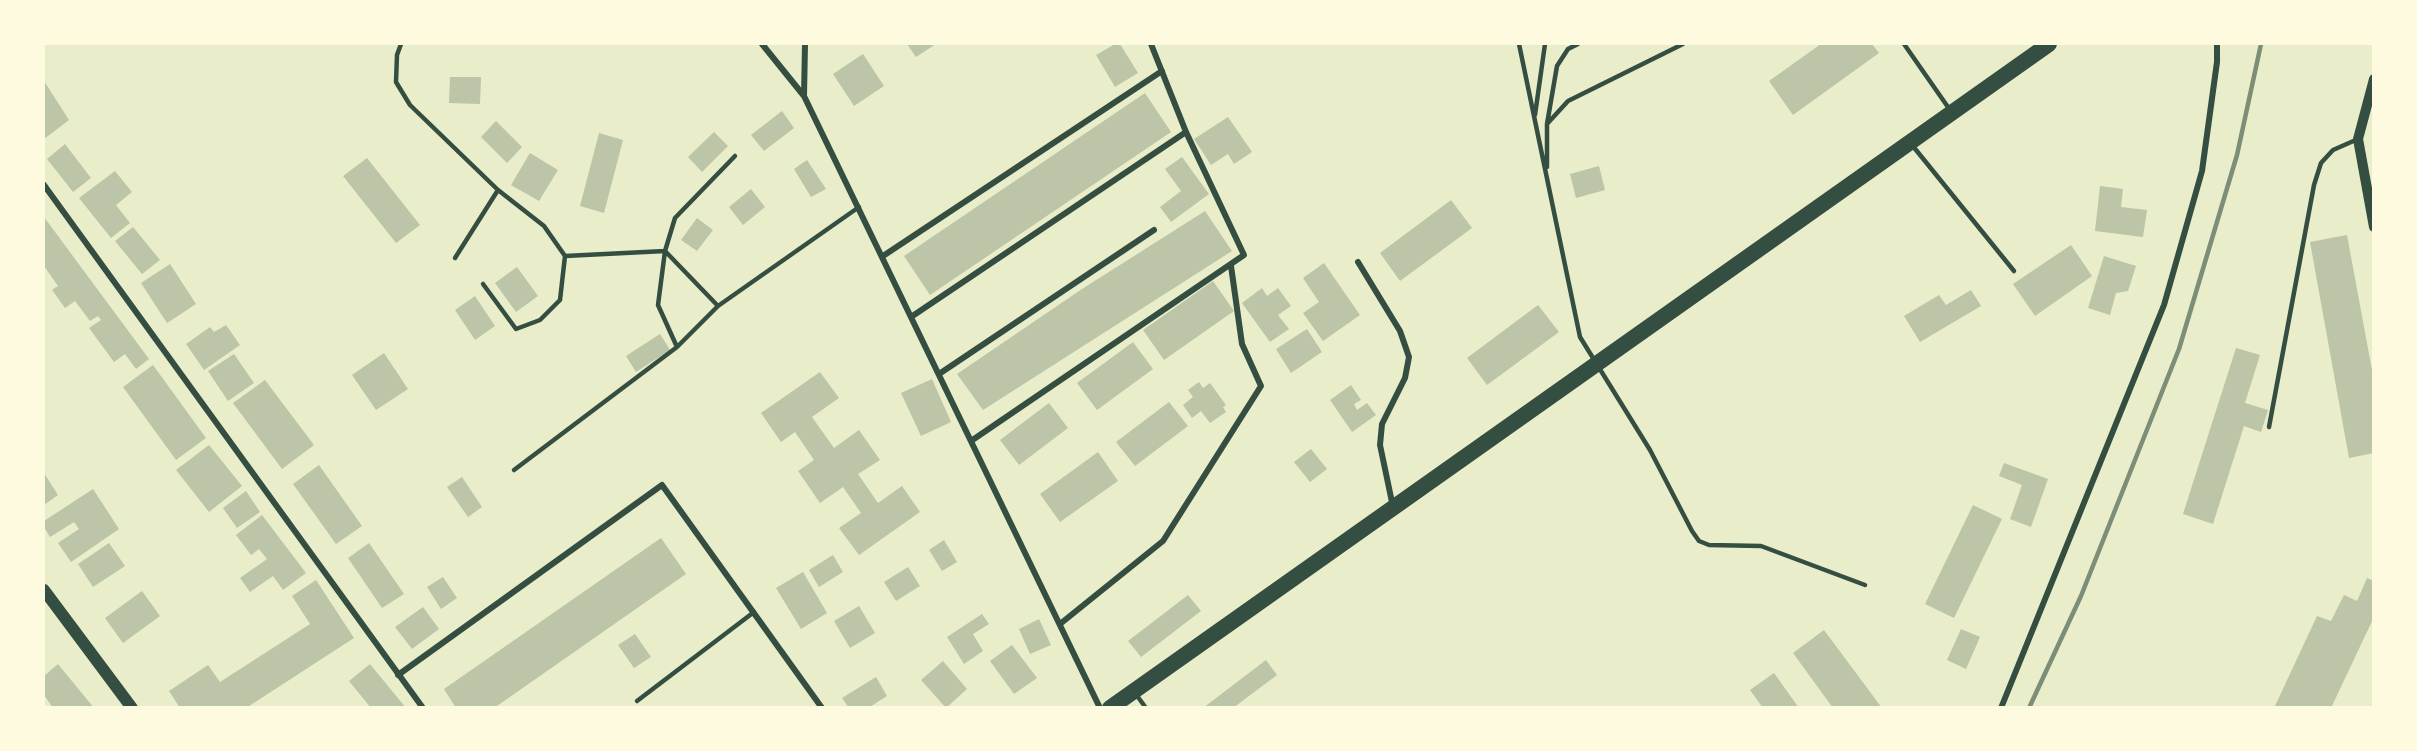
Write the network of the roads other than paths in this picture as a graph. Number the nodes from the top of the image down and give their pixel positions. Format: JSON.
{"nodes":[{"id":1,"x":401,"y":44,"type":"edge"},
{"id":2,"x":762,"y":44,"type":"edge"},
{"id":3,"x":806,"y":44,"type":"edge"},
{"id":4,"x":1151,"y":44,"type":"edge"},
{"id":5,"x":1519,"y":44,"type":"edge"},
{"id":6,"x":1545,"y":44,"type":"edge"},
{"id":7,"x":1578,"y":44,"type":"edge"},
{"id":8,"x":1683,"y":44,"type":"edge"},
{"id":9,"x":1904,"y":44,"type":"edge"},
{"id":10,"x":2217,"y":44,"type":"edge"},
{"id":11,"x":2039,"y":46,"type":"edge"},
{"id":12,"x":1162,"y":71,"type":"junction"},
{"id":13,"x":2373,"y":79,"type":"edge"},
{"id":14,"x":804,"y":96,"type":"junction"},
{"id":15,"x":1952,"y":112,"type":"junction"},
{"id":16,"x":1535,"y":119,"type":"junction"},
{"id":17,"x":1547,"y":124,"type":"junction"},
{"id":18,"x":1186,"y":132,"type":"junction"},
{"id":19,"x":2358,"y":139,"type":"junction"},
{"id":20,"x":1909,"y":142,"type":"junction"},
{"id":21,"x":735,"y":156,"type":"dead end"},
{"id":22,"x":1547,"y":178,"type":"junction"},
{"id":23,"x":44,"y":185,"type":"edge"},
{"id":24,"x":498,"y":190,"type":"junction"},
{"id":25,"x":859,"y":207,"type":"junction"},
{"id":26,"x":2373,"y":227,"type":"edge"},
{"id":27,"x":1154,"y":230,"type":"dead end"},
{"id":28,"x":665,"y":251,"type":"junction"},
{"id":29,"x":565,"y":256,"type":"junction"},
{"id":30,"x":883,"y":256,"type":"junction"},
{"id":31,"x":455,"y":258,"type":"dead end"},
{"id":32,"x":1358,"y":262,"type":"dead end"},
{"id":33,"x":1231,"y":266,"type":"junction"},
{"id":34,"x":2014,"y":271,"type":"dead end"},
{"id":35,"x":483,"y":284,"type":"dead end"},
{"id":36,"x":718,"y":306,"type":"junction"},
{"id":37,"x":911,"y":317,"type":"junction"},
{"id":38,"x":677,"y":347,"type":"junction"},
{"id":39,"x":1597,"y":363,"type":"junction"},
{"id":40,"x":939,"y":374,"type":"junction"},
{"id":41,"x":2269,"y":426,"type":"dead end"},
{"id":42,"x":971,"y":441,"type":"junction"},
{"id":43,"x":514,"y":470,"type":"dead end"},
{"id":44,"x":1393,"y":507,"type":"junction"},
{"id":45,"x":1865,"y":585,"type":"dead end"},
{"id":46,"x":44,"y":590,"type":"edge"},
{"id":47,"x":754,"y":612,"type":"junction"},
{"id":48,"x":1060,"y":624,"type":"junction"},
{"id":49,"x":398,"y":675,"type":"junction"},
{"id":50,"x":1134,"y":691,"type":"junction"},
{"id":51,"x":637,"y":700,"type":"dead end"},
{"id":52,"x":132,"y":708,"type":"edge"},
{"id":53,"x":423,"y":708,"type":"edge"},
{"id":54,"x":822,"y":708,"type":"edge"},
{"id":55,"x":1100,"y":708,"type":"edge"},
{"id":56,"x":1110,"y":708,"type":"edge"},
{"id":57,"x":1146,"y":708,"type":"edge"},
{"id":58,"x":2001,"y":708,"type":"edge"}],
"edges":[{"from":1,"to":24,"type":"lane"},
{"from":2,"to":14,"type":"street"},
{"from":3,"to":14,"type":"street"},
{"from":4,"to":12,"type":"street"},
{"from":5,"to":16,"type":"lane"},
{"from":6,"to":16,"type":"lane"},
{"from":7,"to":17,"type":"lane"},
{"from":8,"to":17,"type":"lane"},
{"from":9,"to":15,"type":"lane"},
{"from":10,"to":58,"type":"street"},
{"from":11,"to":15,"type":"highway"},
{"from":12,"to":18,"type":"street"},
{"from":12,"to":30,"type":"street"},
{"from":13,"to":19,"type":"street"},
{"from":14,"to":25,"type":"street"},
{"from":15,"to":20,"type":"highway"},
{"from":16,"to":22,"type":"lane"},
{"from":17,"to":22,"type":"lane"},
{"from":18,"to":33,"type":"street"},
{"from":18,"to":37,"type":"street"},
{"from":19,"to":26,"type":"street"},
{"from":19,"to":41,"type":"lane"},
{"from":20,"to":34,"type":"lane"},
{"from":20,"to":39,"type":"highway"},
{"from":21,"to":28,"type":"lane"},
{"from":22,"to":39,"type":"lane"},
{"from":23,"to":49,"type":"street"},
{"from":24,"to":29,"type":"lane"},
{"from":24,"to":31,"type":"lane"},
{"from":25,"to":30,"type":"street"},
{"from":25,"to":36,"type":"lane"},
{"from":27,"to":40,"type":"street"},
{"from":28,"to":29,"type":"lane"},
{"from":28,"to":36,"type":"lane"},
{"from":28,"to":38,"type":"lane"},
{"from":29,"to":35,"type":"lane"},
{"from":30,"to":37,"type":"street"},
{"from":32,"to":44,"type":"street"},
{"from":33,"to":42,"type":"street"},
{"from":33,"to":48,"type":"street"},
{"from":36,"to":38,"type":"lane"},
{"from":37,"to":40,"type":"street"},
{"from":38,"to":43,"type":"lane"},
{"from":39,"to":44,"type":"highway"},
{"from":39,"to":45,"type":"lane"},
{"from":40,"to":42,"type":"street"},
{"from":42,"to":48,"type":"street"},
{"from":44,"to":50,"type":"highway"},
{"from":46,"to":52,"type":"main road"},
{"from":47,"to":49,"type":"street"},
{"from":47,"to":51,"type":"lane"},
{"from":47,"to":54,"type":"street"},
{"from":48,"to":55,"type":"street"},
{"from":49,"to":53,"type":"street"},
{"from":50,"to":56,"type":"highway"},
{"from":50,"to":57,"type":"lane"}]}
